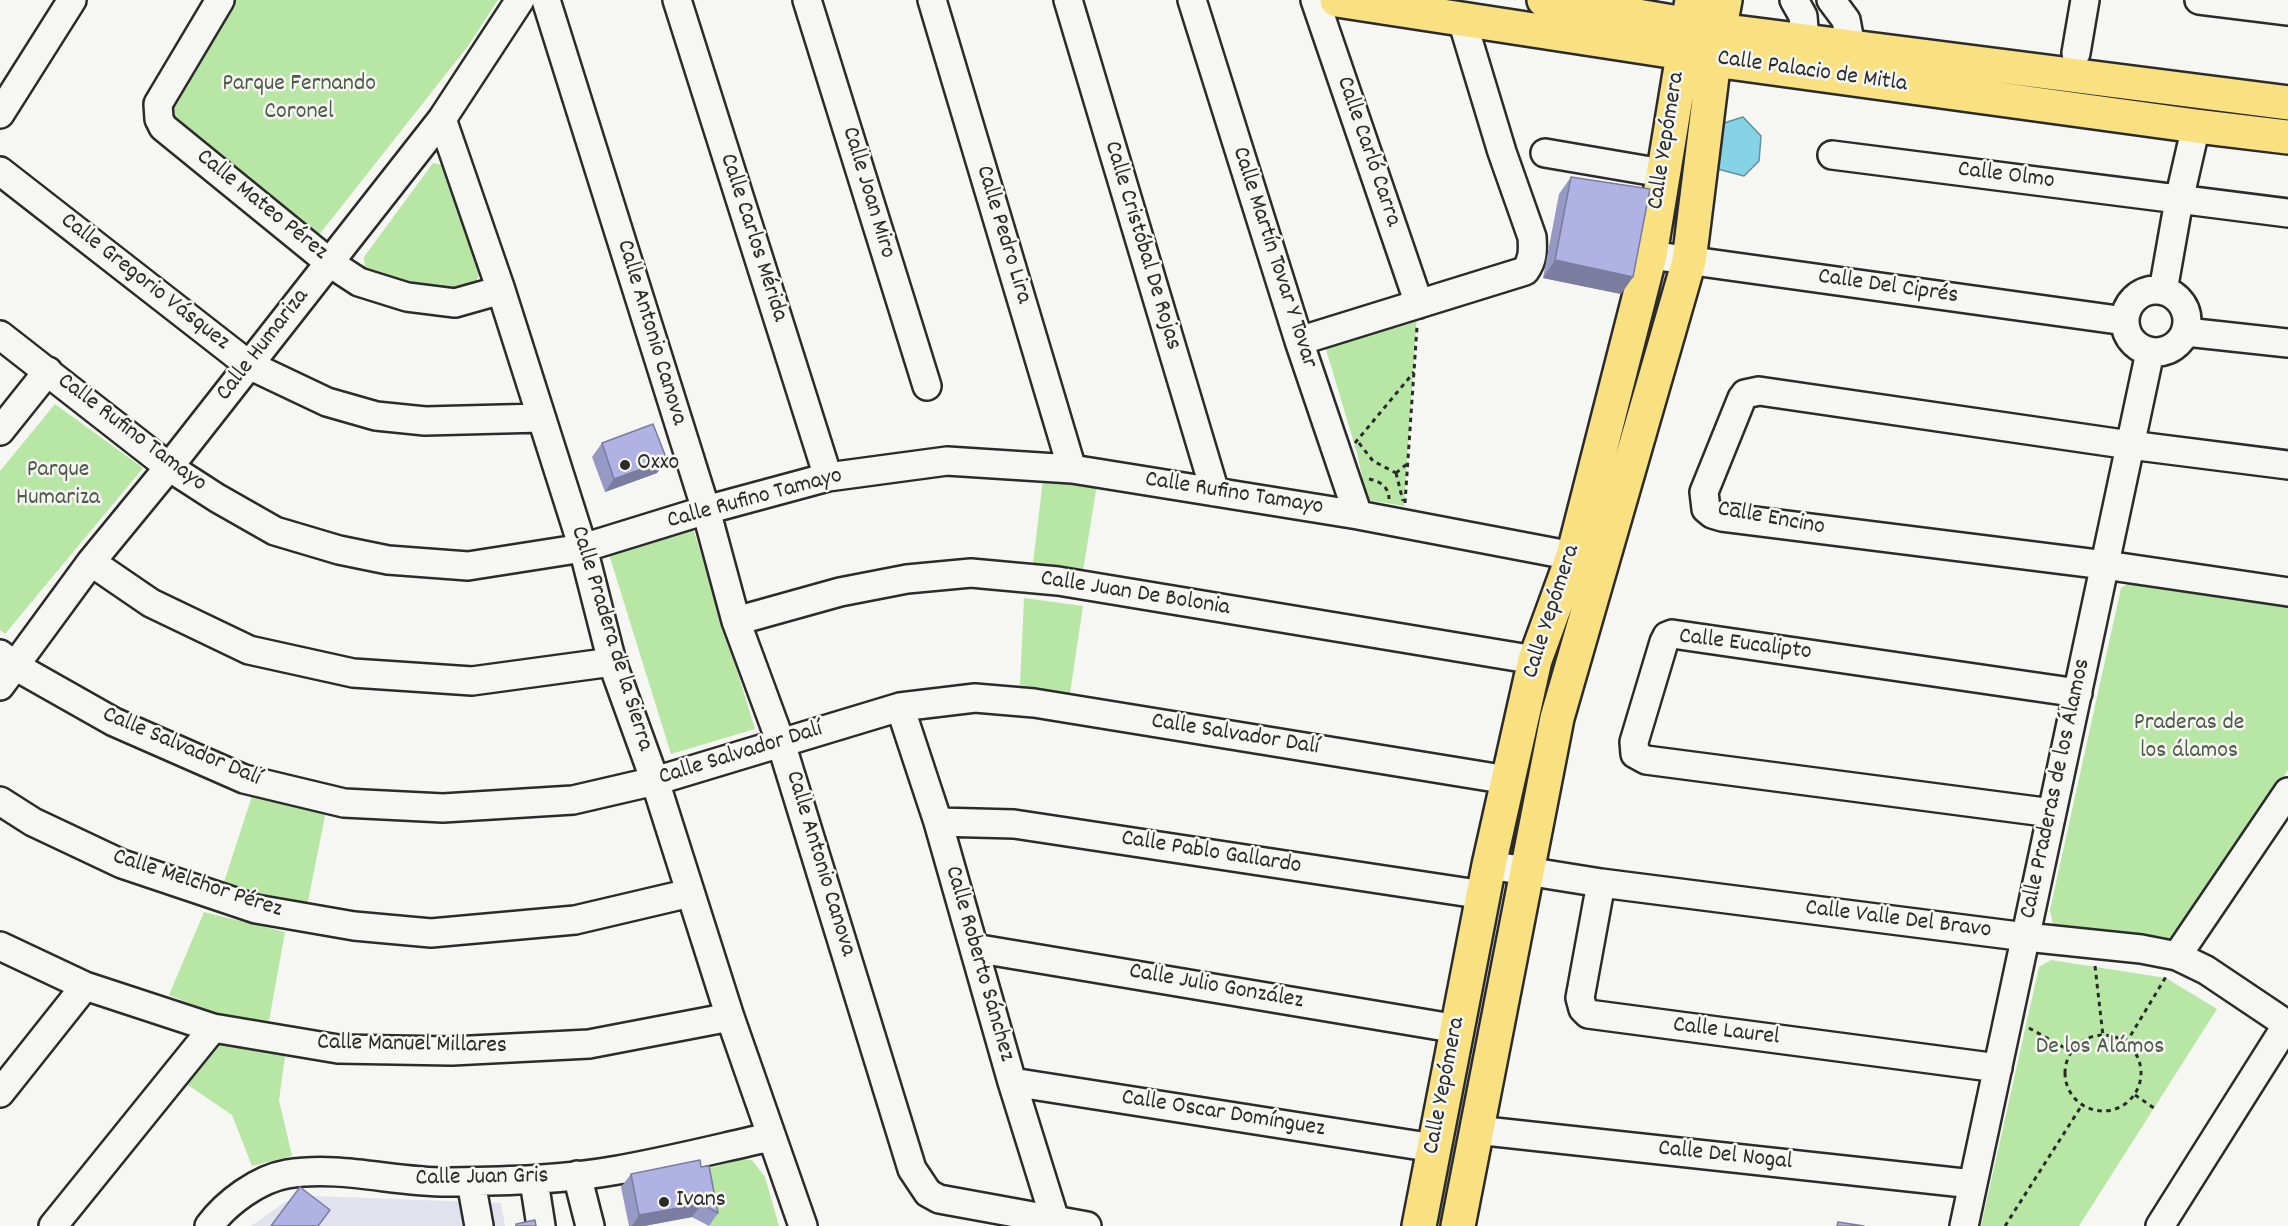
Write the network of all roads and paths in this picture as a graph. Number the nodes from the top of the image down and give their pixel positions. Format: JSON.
{"nodes":[{"id":1,"x":72,"y":0,"type":"edge"},
{"id":2,"x":220,"y":0,"type":"edge"},
{"id":3,"x":520,"y":0,"type":"edge"},
{"id":4,"x":546,"y":0,"type":"edge"},
{"id":5,"x":677,"y":0,"type":"edge"},
{"id":6,"x":807,"y":0,"type":"edge"},
{"id":7,"x":932,"y":0,"type":"edge"},
{"id":8,"x":1068,"y":0,"type":"edge"},
{"id":9,"x":1192,"y":0,"type":"edge"},
{"id":10,"x":1315,"y":0,"type":"edge"},
{"id":11,"x":1336,"y":0,"type":"edge"},
{"id":12,"x":1544,"y":0,"type":"edge"},
{"id":13,"x":1831,"y":0,"type":"edge"},
{"id":14,"x":2085,"y":0,"type":"edge"},
{"id":15,"x":2199,"y":0,"type":"edge"},
{"id":16,"x":2288,"y":11,"type":"edge"},
{"id":17,"x":1801,"y":19,"type":"edge"},
{"id":18,"x":1462,"y":20,"type":"junction"},
{"id":19,"x":1703,"y":28,"type":"edge"},
{"id":20,"x":1851,"y":47,"type":"junction"},
{"id":21,"x":2076,"y":53,"type":"dead end"},
{"id":22,"x":2288,"y":103,"type":"edge"},
{"id":23,"x":0,"y":114,"type":"edge"},
{"id":24,"x":442,"y":119,"type":"junction"},
{"id":25,"x":2196,"y":126,"type":"junction"},
{"id":26,"x":2288,"y":137,"type":"edge"},
{"id":27,"x":1545,"y":153,"type":"dead end"},
{"id":28,"x":1832,"y":155,"type":"dead end"},
{"id":29,"x":0,"y":171,"type":"edge"},
{"id":30,"x":1662,"y":173,"type":"junction"},
{"id":31,"x":2179,"y":200,"type":"junction"},
{"id":32,"x":2288,"y":213,"type":"edge"},
{"id":33,"x":1650,"y":255,"type":"junction"},
{"id":34,"x":1689,"y":261,"type":"junction"},
{"id":35,"x":330,"y":263,"type":"junction"},
{"id":36,"x":501,"y":290,"type":"junction"},
{"id":37,"x":2163,"y":291,"type":"junction"},
{"id":38,"x":1419,"y":304,"type":"junction"},
{"id":39,"x":2125,"y":321,"type":"junction"},
{"id":40,"x":2186,"y":332,"type":"junction"},
{"id":41,"x":0,"y":335,"type":"edge"},
{"id":42,"x":1299,"y":341,"type":"junction"},
{"id":43,"x":2288,"y":343,"type":"edge"},
{"id":44,"x":2150,"y":352,"type":"junction"},
{"id":45,"x":249,"y":365,"type":"junction"},
{"id":46,"x":48,"y":371,"type":"junction"},
{"id":47,"x":1414,"y":372,"type":"junction"},
{"id":48,"x":927,"y":386,"type":"dead end"},
{"id":49,"x":541,"y":418,"type":"junction"},
{"id":50,"x":0,"y":431,"type":"edge"},
{"id":51,"x":1358,"y":441,"type":"junction"},
{"id":52,"x":2130,"y":445,"type":"junction"},
{"id":53,"x":1352,"y":446,"type":"dead end"},
{"id":54,"x":1408,"y":463,"type":"junction"},
{"id":55,"x":2288,"y":465,"type":"edge"},
{"id":56,"x":169,"y":467,"type":"junction"},
{"id":57,"x":1072,"y":469,"type":"junction"},
{"id":58,"x":1396,"y":473,"type":"junction"},
{"id":59,"x":828,"y":477,"type":"junction"},
{"id":60,"x":1361,"y":480,"type":"dead end"},
{"id":61,"x":1215,"y":492,"type":"junction"},
{"id":62,"x":1389,"y":504,"type":"dead end"},
{"id":63,"x":706,"y":510,"type":"junction"},
{"id":64,"x":1358,"y":515,"type":"junction"},
{"id":65,"x":583,"y":548,"type":"junction"},
{"id":66,"x":1573,"y":556,"type":"junction"},
{"id":67,"x":90,"y":562,"type":"junction"},
{"id":68,"x":2105,"y":565,"type":"junction"},
{"id":69,"x":2288,"y":592,"type":"edge"},
{"id":70,"x":736,"y":621,"type":"junction"},
{"id":71,"x":1534,"y":660,"type":"junction"},
{"id":72,"x":612,"y":662,"type":"junction"},
{"id":73,"x":5,"y":668,"type":"edge"},
{"id":74,"x":2078,"y":693,"type":"junction"},
{"id":75,"x":900,"y":707,"type":"junction"},
{"id":76,"x":781,"y":743,"type":"junction"},
{"id":77,"x":1508,"y":780,"type":"junction"},
{"id":78,"x":655,"y":781,"type":"junction"},
{"id":79,"x":2288,"y":792,"type":"edge"},
{"id":80,"x":0,"y":801,"type":"edge"},
{"id":81,"x":2052,"y":813,"type":"junction"},
{"id":82,"x":938,"y":822,"type":"junction"},
{"id":83,"x":1527,"y":870,"type":"junction"},
{"id":84,"x":1486,"y":880,"type":"junction"},
{"id":85,"x":1601,"y":883,"type":"junction"},
{"id":86,"x":690,"y":893,"type":"junction"},
{"id":87,"x":2026,"y":937,"type":"junction"},
{"id":88,"x":2092,"y":944,"type":"junction"},
{"id":89,"x":0,"y":946,"type":"edge"},
{"id":90,"x":974,"y":948,"type":"junction"},
{"id":91,"x":2177,"y":956,"type":"junction"},
{"id":92,"x":85,"y":986,"type":"junction"},
{"id":93,"x":2009,"y":1016,"type":"junction"},
{"id":94,"x":730,"y":1017,"type":"junction"},
{"id":95,"x":2288,"y":1024,"type":"edge"},
{"id":96,"x":213,"y":1028,"type":"junction"},
{"id":97,"x":1458,"y":1029,"type":"junction"},
{"id":98,"x":2103,"y":1036,"type":"junction"},
{"id":99,"x":2126,"y":1043,"type":"junction"},
{"id":100,"x":2072,"y":1052,"type":"junction"},
{"id":101,"x":1998,"y":1068,"type":"junction"},
{"id":102,"x":1012,"y":1082,"type":"junction"},
{"id":103,"x":0,"y":1093,"type":"edge"},
{"id":104,"x":2135,"y":1095,"type":"junction"},
{"id":105,"x":2082,"y":1105,"type":"junction"},
{"id":106,"x":2154,"y":1108,"type":"dead end"},
{"id":107,"x":1476,"y":1130,"type":"junction"},
{"id":108,"x":770,"y":1137,"type":"junction"},
{"id":109,"x":1434,"y":1148,"type":"junction"},
{"id":110,"x":577,"y":1175,"type":"junction"},
{"id":111,"x":534,"y":1181,"type":"junction"},
{"id":112,"x":471,"y":1182,"type":"junction"},
{"id":113,"x":1973,"y":1184,"type":"junction"},
{"id":114,"x":1055,"y":1220,"type":"junction"},
{"id":115,"x":54,"y":1226,"type":"edge"},
{"id":116,"x":209,"y":1226,"type":"edge"},
{"id":117,"x":479,"y":1226,"type":"edge"},
{"id":118,"x":541,"y":1226,"type":"edge"},
{"id":119,"x":590,"y":1226,"type":"edge"},
{"id":120,"x":802,"y":1226,"type":"edge"},
{"id":121,"x":1087,"y":1226,"type":"edge"},
{"id":122,"x":1419,"y":1226,"type":"edge"},
{"id":123,"x":1458,"y":1226,"type":"edge"},
{"id":124,"x":1964,"y":1226,"type":"edge"},
{"id":125,"x":2005,"y":1226,"type":"edge"},
{"id":126,"x":2160,"y":1226,"type":"edge"}],
"edges":[{"from":1,"to":23,"type":"street"},
{"from":2,"to":35,"type":"street","name":"Calle Mateo Pérez"},
{"from":3,"to":24,"type":"street","name":"Calle Humariza"},
{"from":4,"to":63,"type":"street","name":"Calle Antonio Canova"},
{"from":5,"to":59,"type":"street","name":"Calle Carlos Mérida"},
{"from":6,"to":48,"type":"street","name":"Calle Joan Miro"},
{"from":7,"to":57,"type":"street","name":"Calle Pedro Lira"},
{"from":8,"to":61,"type":"street","name":"Calle Cristóbal De Rojas"},
{"from":9,"to":42,"type":"street","name":"Calle Martín Tovar Y Tovar"},
{"from":10,"to":38,"type":"street","name":"Calle Carló Carra"},
{"from":11,"to":18,"type":"main road","name":"Calle Palacio de Mitla"},
{"from":12,"to":19,"type":"main road","name":"Calle Palacio de Mitla"},
{"from":13,"to":17,"type":"street"},
{"from":13,"to":20,"type":"street"},
{"from":14,"to":21,"type":"street"},
{"from":15,"to":16,"type":"street"},
{"from":17,"to":19,"type":"main road","name":"Calle Palacio de Mitla"},
{"from":17,"to":20,"type":"main road","name":"Calle Palacio de Mitla"},
{"from":18,"to":19,"type":"main road","name":"Calle Palacio de Mitla"},
{"from":18,"to":38,"type":"street"},
{"from":19,"to":25,"type":"main road","name":"Calle Palacio de Mitla"},
{"from":19,"to":30,"type":"main road","name":"Calle Yepómera"},
{"from":19,"to":34,"type":"main road","name":"Calle Yepómera"},
{"from":20,"to":22,"type":"main road","name":"Calle Palacio de Mitla"},
{"from":24,"to":35,"type":"street","name":"Calle Humariza"},
{"from":24,"to":36,"type":"street","name":"Calle Pradera de la Sierra"},
{"from":25,"to":26,"type":"main road","name":"Calle Palacio de Mitla"},
{"from":25,"to":31,"type":"street"},
{"from":27,"to":30,"type":"street"},
{"from":28,"to":31,"type":"street","name":"Calle Olmo"},
{"from":29,"to":45,"type":"street","name":"Calle Gregorio Vásquez"},
{"from":30,"to":33,"type":"main road","name":"Calle Yepómera"},
{"from":31,"to":32,"type":"street","name":"Calle Olmo"},
{"from":31,"to":37,"type":"street"},
{"from":33,"to":34,"type":"street","name":"Calle Del Ciprés"},
{"from":33,"to":66,"type":"main road","name":"Calle Yepómera"},
{"from":34,"to":39,"type":"street","name":"Calle Del Ciprés"},
{"from":34,"to":83,"type":"main road","name":"Calle Yepómera"},
{"from":35,"to":36,"type":"street","name":"Calle Mateo Pérez"},
{"from":35,"to":45,"type":"street","name":"Calle Humariza"},
{"from":36,"to":49,"type":"street","name":"Calle Pradera de la Sierra"},
{"from":37,"to":39,"type":"street"},
{"from":37,"to":40,"type":"street"},
{"from":38,"to":42,"type":"street"},
{"from":38,"to":47,"type":"path"},
{"from":39,"to":44,"type":"street"},
{"from":40,"to":43,"type":"street"},
{"from":40,"to":44,"type":"street"},
{"from":41,"to":46,"type":"street","name":"Calle Rufino Tamayo"},
{"from":42,"to":64,"type":"street","name":"Calle Martín Tovar Y Tovar"},
{"from":44,"to":52,"type":"street","name":"Calle Praderas de los Álamos"},
{"from":45,"to":49,"type":"street","name":"Calle Gregorio Vásquez"},
{"from":45,"to":56,"type":"street","name":"Calle Humariza"},
{"from":46,"to":50,"type":"street"},
{"from":46,"to":56,"type":"street","name":"Calle Rufino Tamayo"},
{"from":47,"to":51,"type":"path"},
{"from":47,"to":54,"type":"path"},
{"from":49,"to":65,"type":"street","name":"Calle Pradera de la Sierra"},
{"from":51,"to":53,"type":"path"},
{"from":51,"to":58,"type":"path"},
{"from":52,"to":55,"type":"street","name":"Calle Encino"},
{"from":52,"to":68,"type":"street","name":"Calle Praderas de los Álamos"},
{"from":52,"to":68,"type":"street","name":"Calle Encino"},
{"from":54,"to":58,"type":"path"},
{"from":54,"to":58,"type":"path"},
{"from":56,"to":65,"type":"street","name":"Calle Rufino Tamayo"},
{"from":56,"to":67,"type":"street","name":"Calle Humariza"},
{"from":57,"to":59,"type":"street","name":"Calle Rufino Tamayo"},
{"from":57,"to":61,"type":"street","name":"Calle Rufino Tamayo"},
{"from":59,"to":63,"type":"street","name":"Calle Rufino Tamayo"},
{"from":60,"to":62,"type":"path"},
{"from":61,"to":64,"type":"street","name":"Calle Rufino Tamayo"},
{"from":63,"to":65,"type":"street","name":"Calle Rufino Tamayo"},
{"from":63,"to":70,"type":"street","name":"Calle Antonio Canova"},
{"from":64,"to":66,"type":"street","name":"Calle Rufino Tamayo"},
{"from":65,"to":72,"type":"street","name":"Calle Pradera de la Sierra"},
{"from":66,"to":71,"type":"main road","name":"Calle Yepómera"},
{"from":67,"to":72,"type":"street"},
{"from":67,"to":73,"type":"street","name":"Calle Humariza"},
{"from":68,"to":69,"type":"street","name":"Calle Encino"},
{"from":68,"to":74,"type":"street","name":"Calle Praderas de los Álamos"},
{"from":70,"to":71,"type":"street","name":"Calle Juan De Bolonia"},
{"from":70,"to":76,"type":"street","name":"Calle Antonio Canova"},
{"from":71,"to":77,"type":"main road","name":"Calle Yepómera"},
{"from":72,"to":78,"type":"street","name":"Calle Pradera de la Sierra"},
{"from":73,"to":78,"type":"street","name":"Calle Salvador Dalí"},
{"from":74,"to":81,"type":"street","name":"Calle Praderas de los Álamos"},
{"from":74,"to":81,"type":"street","name":"Calle Eucalipto"},
{"from":75,"to":76,"type":"street","name":"Calle Salvador Dalí"},
{"from":75,"to":77,"type":"street","name":"Calle Salvador Dalí"},
{"from":75,"to":82,"type":"street","name":"Calle Roberto Sánchez"},
{"from":76,"to":78,"type":"street","name":"Calle Salvador Dalí"},
{"from":76,"to":114,"type":"street","name":"Calle Antonio Canova"},
{"from":77,"to":84,"type":"main road","name":"Calle Yepómera"},
{"from":78,"to":86,"type":"street","name":"Calle Pradera de la Sierra"},
{"from":79,"to":91,"type":"street"},
{"from":80,"to":86,"type":"street","name":"Calle Melchor Pérez"},
{"from":81,"to":87,"type":"street","name":"Calle Praderas de los Álamos"},
{"from":82,"to":84,"type":"street","name":"Calle Pablo Gallardo"},
{"from":82,"to":90,"type":"street","name":"Calle Roberto Sánchez"},
{"from":83,"to":84,"type":"street","name":"Calle Valle Del Bravo"},
{"from":83,"to":85,"type":"street","name":"Calle Valle Del Bravo"},
{"from":83,"to":107,"type":"main road","name":"Calle Yepómera"},
{"from":84,"to":97,"type":"main road","name":"Calle Yepómera"},
{"from":85,"to":87,"type":"street","name":"Calle Valle Del Bravo"},
{"from":85,"to":101,"type":"street","name":"Calle Laurel"},
{"from":86,"to":94,"type":"street","name":"Calle Pradera de la Sierra"},
{"from":87,"to":88,"type":"street","name":"Calle Valle Del Bravo"},
{"from":87,"to":93,"type":"street","name":"Calle Praderas de los Álamos"},
{"from":88,"to":91,"type":"street","name":"Calle Valle Del Bravo"},
{"from":88,"to":98,"type":"path"},
{"from":89,"to":92,"type":"street","name":"Calle Manuel Millares"},
{"from":90,"to":97,"type":"street","name":"Calle Julio González"},
{"from":90,"to":102,"type":"street","name":"Calle Roberto Sánchez"},
{"from":91,"to":95,"type":"street","name":"Calle Valle Del Bravo"},
{"from":91,"to":99,"type":"path"},
{"from":92,"to":96,"type":"street","name":"Calle Manuel Millares"},
{"from":92,"to":103,"type":"street"},
{"from":93,"to":100,"type":"path"},
{"from":93,"to":101,"type":"street","name":"Calle Praderas de los Álamos"},
{"from":94,"to":96,"type":"street","name":"Calle Manuel Millares"},
{"from":94,"to":108,"type":"street","name":"Calle Pradera de la Sierra"},
{"from":95,"to":126,"type":"street"},
{"from":96,"to":115,"type":"street"},
{"from":97,"to":109,"type":"main road","name":"Calle Yepómera"},
{"from":98,"to":99,"type":"path"},
{"from":98,"to":100,"type":"path"},
{"from":99,"to":104,"type":"path"},
{"from":100,"to":105,"type":"path"},
{"from":101,"to":113,"type":"street","name":"Calle Praderas de los Álamos"},
{"from":102,"to":109,"type":"street","name":"Calle Oscar Domínguez"},
{"from":102,"to":114,"type":"street","name":"Calle Roberto Sánchez"},
{"from":104,"to":105,"type":"path"},
{"from":104,"to":106,"type":"path"},
{"from":105,"to":125,"type":"path"},
{"from":107,"to":113,"type":"street","name":"Calle Del Nogal"},
{"from":107,"to":123,"type":"main road","name":"Calle Yepómera"},
{"from":108,"to":110,"type":"street","name":"Calle Juan Gris"},
{"from":108,"to":120,"type":"street","name":"Calle Pradera de la Sierra"},
{"from":109,"to":122,"type":"main road","name":"Calle Yepómera"},
{"from":110,"to":111,"type":"street","name":"Calle Juan Gris"},
{"from":110,"to":119,"type":"street"},
{"from":111,"to":112,"type":"street","name":"Calle Juan Gris"},
{"from":111,"to":118,"type":"street"},
{"from":112,"to":116,"type":"street","name":"Calle Juan Gris"},
{"from":112,"to":117,"type":"street"},
{"from":113,"to":124,"type":"street","name":"Calle Praderas de los Álamos"},
{"from":114,"to":121,"type":"street","name":"Calle Antonio Canova"}]}
